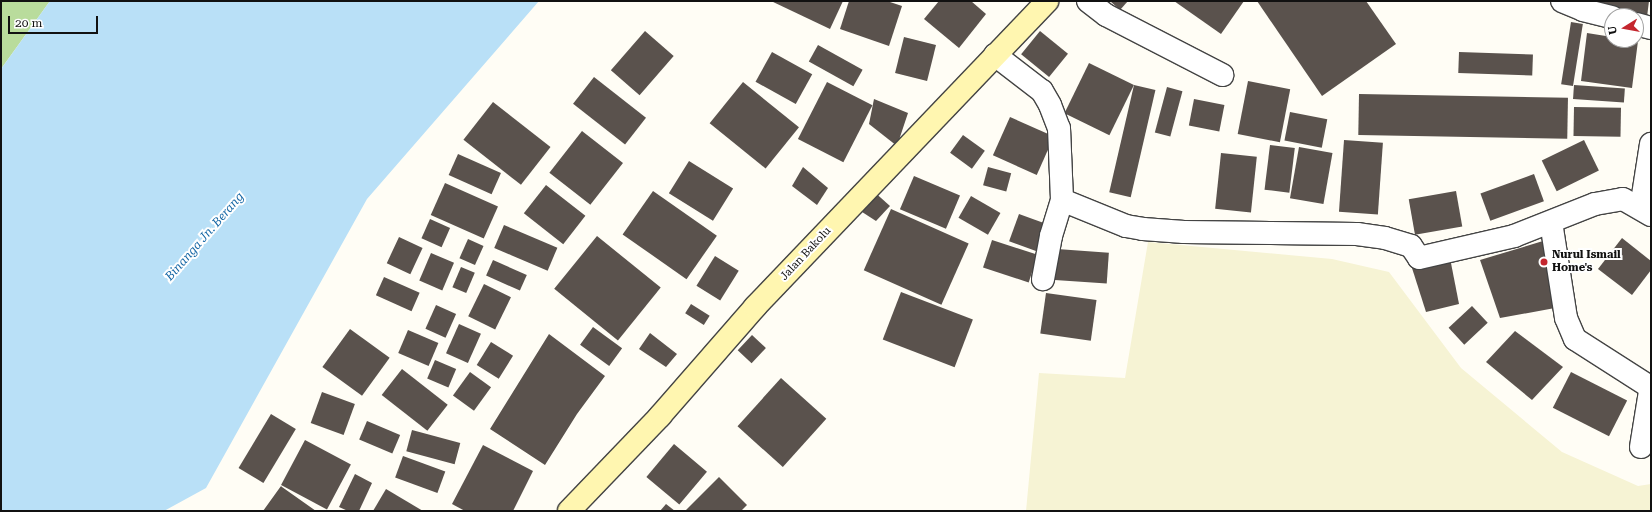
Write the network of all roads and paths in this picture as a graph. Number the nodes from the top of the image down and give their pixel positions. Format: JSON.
{"nodes":[{"id":1,"x":1047,"y":1,"type":"edge"},
{"id":2,"x":1088,"y":1,"type":"edge"},
{"id":3,"x":1562,"y":1,"type":"edge"},
{"id":4,"x":1604,"y":15,"type":"edge"},
{"id":5,"x":995,"y":55,"type":"junction"},
{"id":6,"x":1222,"y":76,"type":"dead end"},
{"id":7,"x":1651,"y":144,"type":"edge"},
{"id":8,"x":1062,"y":200,"type":"junction"},
{"id":9,"x":1646,"y":212,"type":"edge"},
{"id":10,"x":1551,"y":222,"type":"junction"},
{"id":11,"x":1043,"y":280,"type":"dead end"},
{"id":12,"x":1651,"y":386,"type":"edge"},
{"id":13,"x":1642,"y":447,"type":"dead end"},
{"id":14,"x":569,"y":511,"type":"edge"}],
"edges":[{"from":1,"to":5,"type":"main road","name":"Jalan Bakolu"},
{"from":2,"to":6,"type":"street"},
{"from":3,"to":4,"type":"street"},
{"from":5,"to":8,"type":"street"},
{"from":5,"to":14,"type":"main road","name":"Jalan Bakolu"},
{"from":7,"to":9,"type":"street"},
{"from":8,"to":10,"type":"street"},
{"from":8,"to":11,"type":"street"},
{"from":9,"to":10,"type":"street"},
{"from":10,"to":12,"type":"street"},
{"from":12,"to":13,"type":"street"}]}
